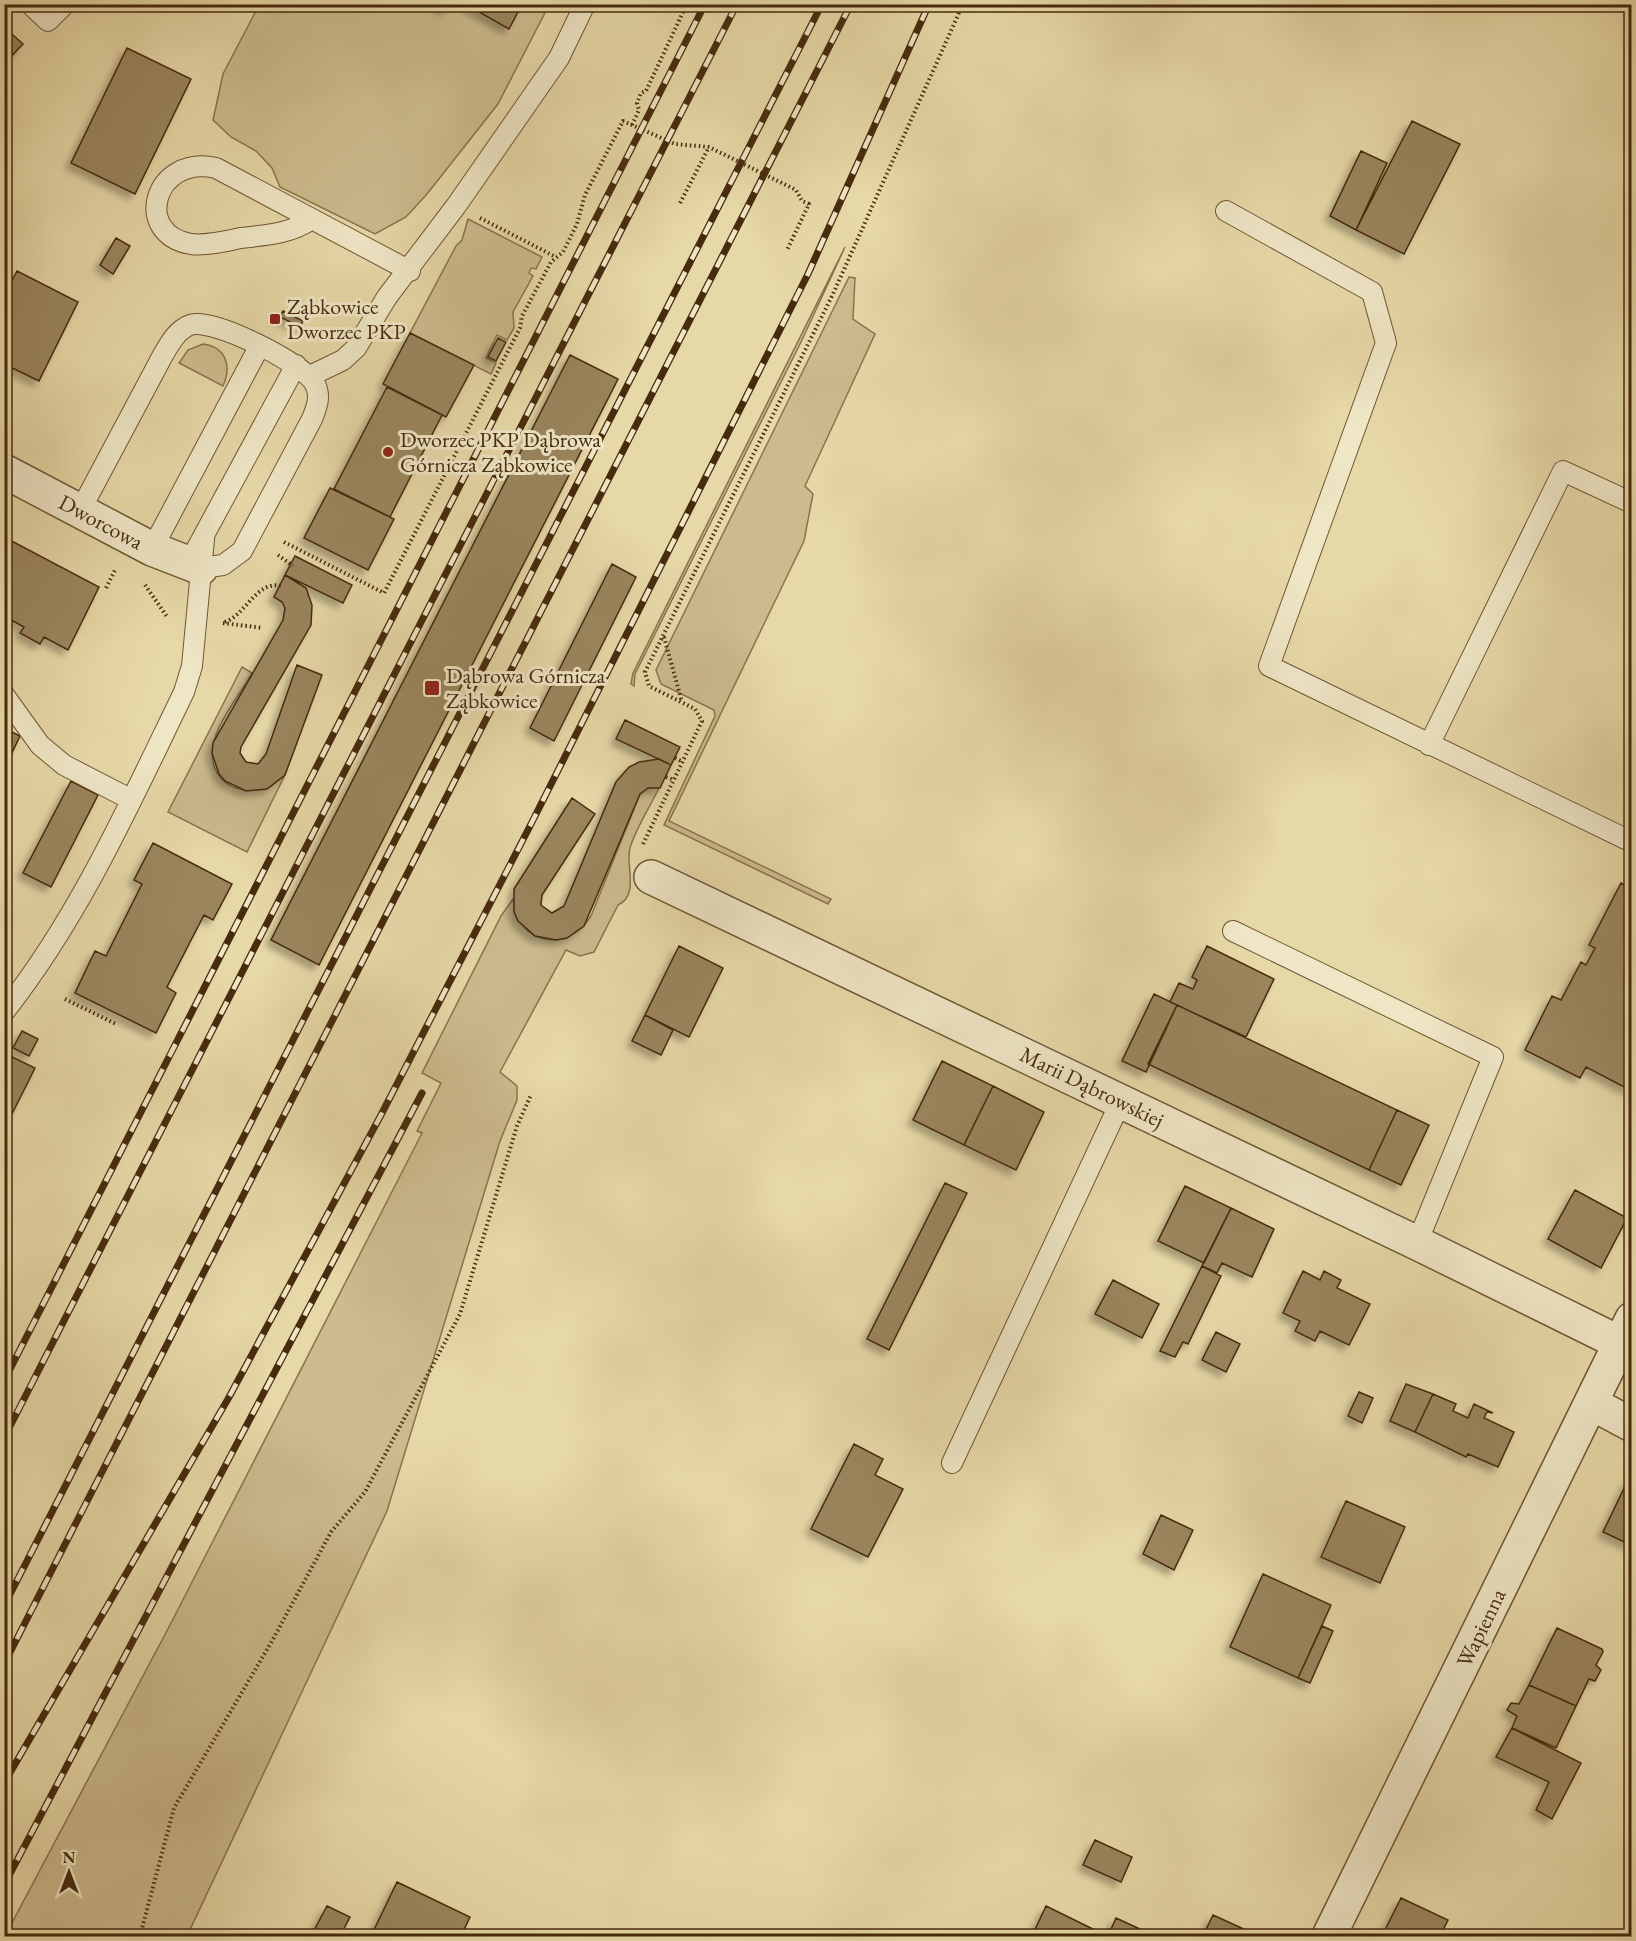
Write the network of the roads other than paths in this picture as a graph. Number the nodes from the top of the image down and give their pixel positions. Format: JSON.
{"nodes":[{"id":1,"x":30,"y":4,"type":"edge"},
{"id":2,"x":65,"y":4,"type":"edge"},
{"id":3,"x":585,"y":4,"type":"edge"},
{"id":4,"x":1226,"y":211,"type":"dead end"},
{"id":5,"x":312,"y":219,"type":"junction"},
{"id":6,"x":410,"y":271,"type":"junction"},
{"id":7,"x":259,"y":347,"type":"junction"},
{"id":8,"x":303,"y":371,"type":"junction"},
{"id":9,"x":4,"y":471,"type":"edge"},
{"id":10,"x":1632,"y":503,"type":"edge"},
{"id":11,"x":80,"y":511,"type":"junction"},
{"id":12,"x":184,"y":554,"type":"junction"},
{"id":13,"x":4,"y":695,"type":"edge"},
{"id":14,"x":1430,"y":745,"type":"junction"},
{"id":15,"x":130,"y":799,"type":"junction"},
{"id":16,"x":1632,"y":842,"type":"edge"},
{"id":17,"x":651,"y":877,"type":"road end"},
{"id":18,"x":1233,"y":932,"type":"dead end"},
{"id":19,"x":4,"y":1012,"type":"edge"},
{"id":20,"x":1121,"y":1101,"type":"junction"},
{"id":21,"x":1417,"y":1243,"type":"junction"},
{"id":22,"x":1626,"y":1331,"type":"edge"},
{"id":23,"x":1591,"y":1403,"type":"junction"},
{"id":24,"x":1632,"y":1425,"type":"edge"},
{"id":25,"x":952,"y":1463,"type":"dead end"},
{"id":26,"x":1329,"y":1936,"type":"edge"}],
"edges":[{"from":1,"to":2,"type":"lane"},
{"from":3,"to":6,"type":"lane"},
{"from":4,"to":14,"type":"lane"},
{"from":5,"to":5,"type":"lane"},
{"from":5,"to":6,"type":"lane"},
{"from":6,"to":8,"type":"lane"},
{"from":7,"to":8,"type":"lane"},
{"from":7,"to":11,"type":"lane"},
{"from":7,"to":12,"type":"lane"},
{"from":8,"to":12,"type":"lane"},
{"from":8,"to":12,"type":"lane"},
{"from":9,"to":11,"type":"street","name":"Dworcowa"},
{"from":10,"to":14,"type":"lane"},
{"from":11,"to":12,"type":"street","name":"Dworcowa"},
{"from":12,"to":15,"type":"lane"},
{"from":13,"to":15,"type":"lane"},
{"from":14,"to":16,"type":"lane"},
{"from":15,"to":19,"type":"lane"},
{"from":17,"to":20,"type":"street","name":"Marii Dąbrowskiej"},
{"from":18,"to":21,"type":"lane"},
{"from":20,"to":21,"type":"street","name":"Marii Dąbrowskiej"},
{"from":20,"to":25,"type":"lane"},
{"from":21,"to":22,"type":"street","name":"Marii Dąbrowskiej"},
{"from":22,"to":23,"type":"street","name":"Wapienna"},
{"from":23,"to":24,"type":"street"},
{"from":23,"to":26,"type":"street","name":"Wapienna"}]}
